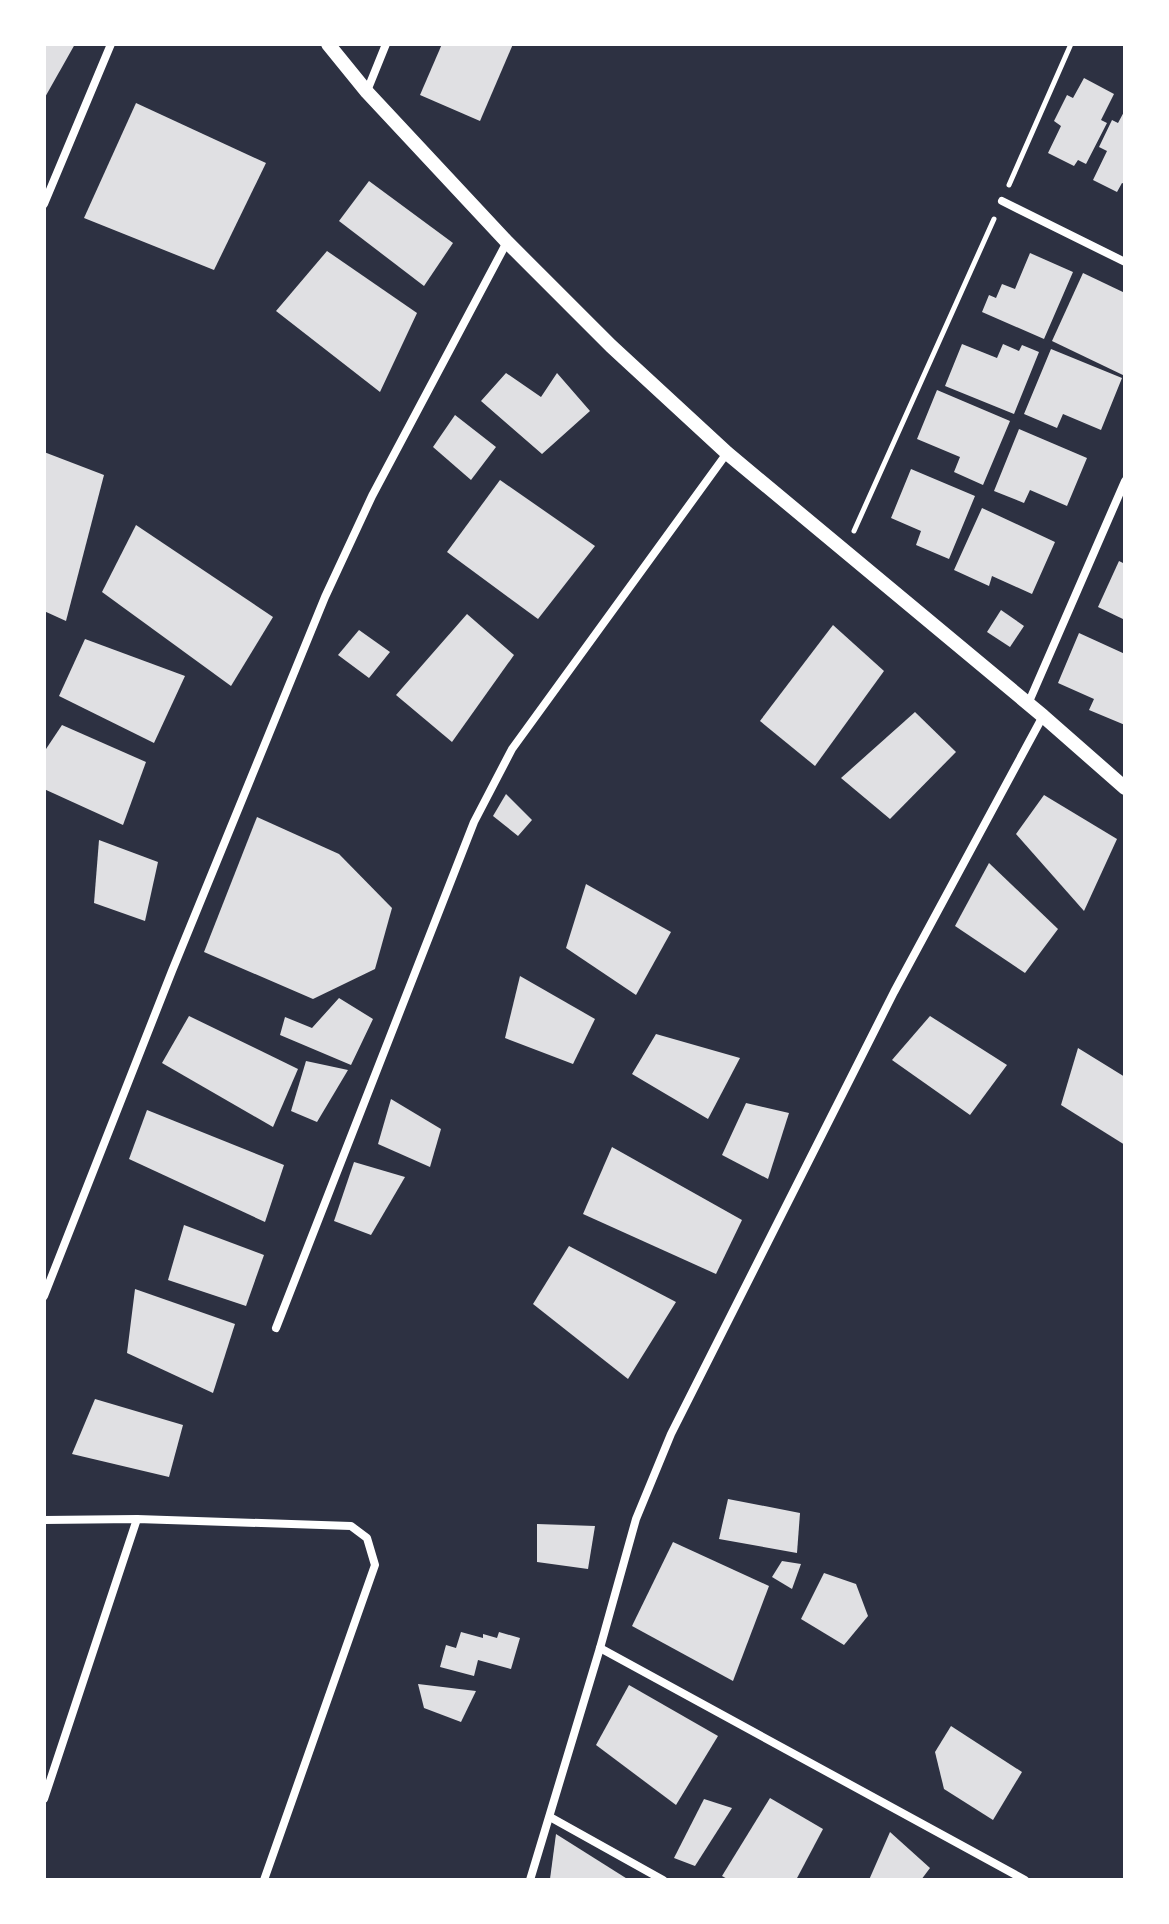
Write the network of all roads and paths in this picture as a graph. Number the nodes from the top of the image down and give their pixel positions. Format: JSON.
{"nodes":[{"id":1,"x":111,"y":44,"type":"edge"},
{"id":2,"x":328,"y":44,"type":"edge"},
{"id":3,"x":386,"y":44,"type":"edge"},
{"id":4,"x":1071,"y":44,"type":"edge"},
{"id":5,"x":367,"y":92,"type":"junction"},
{"id":6,"x":1002,"y":201,"type":"junction"},
{"id":7,"x":44,"y":204,"type":"edge"},
{"id":8,"x":507,"y":242,"type":"junction"},
{"id":9,"x":1125,"y":262,"type":"edge"},
{"id":10,"x":727,"y":453,"type":"junction"},
{"id":11,"x":1125,"y":481,"type":"edge"},
{"id":12,"x":845,"y":551,"type":"junction"},
{"id":13,"x":1028,"y":704,"type":"junction"},
{"id":14,"x":1043,"y":716,"type":"junction"},
{"id":15,"x":1125,"y":788,"type":"edge"},
{"id":16,"x":44,"y":1296,"type":"edge"},
{"id":17,"x":276,"y":1328,"type":"dead end"},
{"id":18,"x":137,"y":1519,"type":"junction"},
{"id":19,"x":44,"y":1520,"type":"edge"},
{"id":20,"x":600,"y":1648,"type":"junction"},
{"id":21,"x":44,"y":1799,"type":"edge"},
{"id":22,"x":550,"y":1817,"type":"junction"},
{"id":23,"x":264,"y":1880,"type":"edge"},
{"id":24,"x":530,"y":1880,"type":"edge"},
{"id":25,"x":663,"y":1880,"type":"edge"},
{"id":26,"x":1025,"y":1880,"type":"edge"}],
"edges":[{"from":1,"to":7,"type":"street"},
{"from":2,"to":5,"type":"street"},
{"from":3,"to":5,"type":"street"},
{"from":4,"to":6,"type":"path"},
{"from":5,"to":8,"type":"street"},
{"from":6,"to":9,"type":"street"},
{"from":6,"to":12,"type":"path"},
{"from":8,"to":10,"type":"street"},
{"from":8,"to":16,"type":"street"},
{"from":10,"to":12,"type":"street"},
{"from":10,"to":17,"type":"street"},
{"from":11,"to":13,"type":"street"},
{"from":12,"to":13,"type":"street"},
{"from":13,"to":14,"type":"street"},
{"from":14,"to":15,"type":"street"},
{"from":14,"to":20,"type":"street"},
{"from":18,"to":19,"type":"street"},
{"from":18,"to":21,"type":"street"},
{"from":18,"to":23,"type":"street"},
{"from":20,"to":22,"type":"street"},
{"from":20,"to":26,"type":"street"},
{"from":22,"to":24,"type":"street"},
{"from":22,"to":25,"type":"street"}]}
